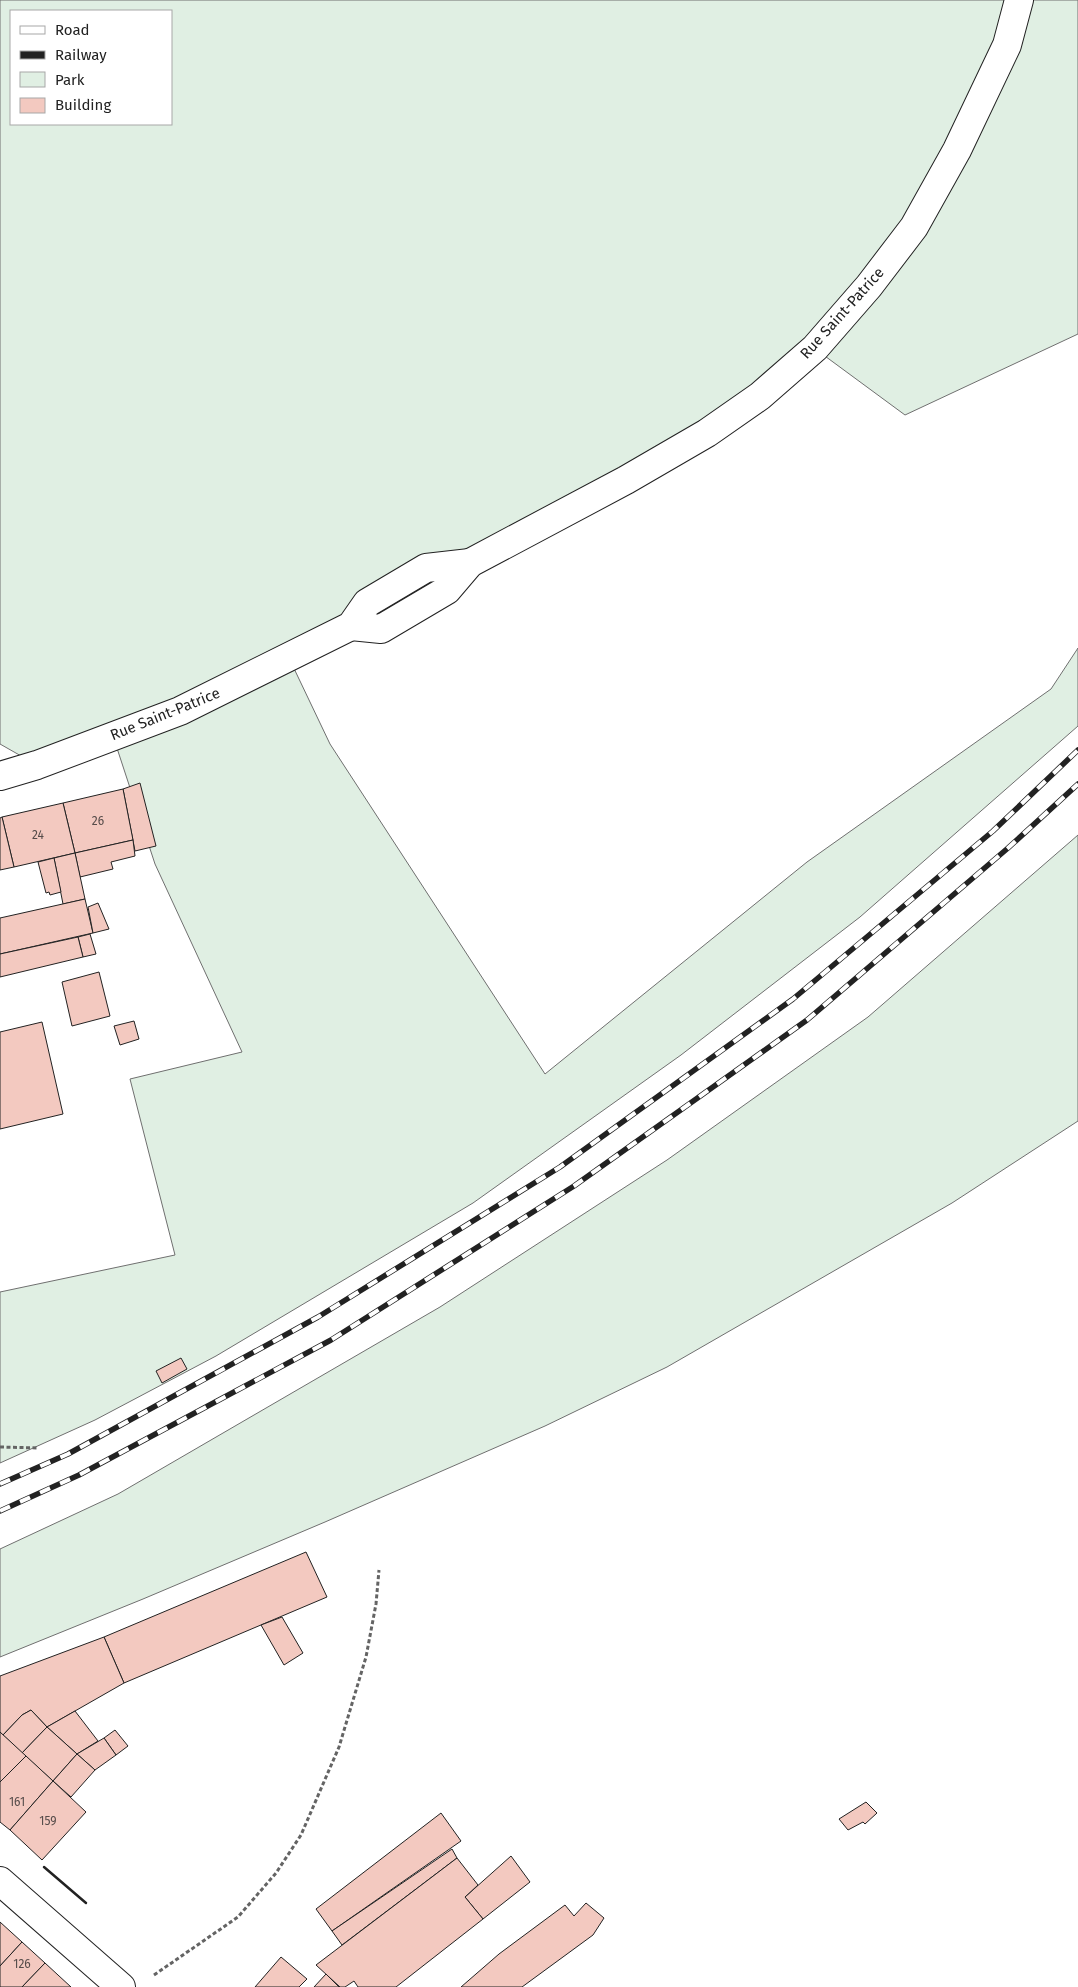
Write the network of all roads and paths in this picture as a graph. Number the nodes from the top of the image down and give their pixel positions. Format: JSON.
{"nodes":[{"id":1,"x":1018,"y":0,"type":"edge"},
{"id":2,"x":0,"y":776,"type":"edge"},
{"id":3,"x":0,"y":1447,"type":"edge"},
{"id":4,"x":38,"y":1448,"type":"dead end"},
{"id":5,"x":380,"y":1570,"type":"dead end"},
{"id":6,"x":0,"y":1881,"type":"edge"},
{"id":7,"x":152,"y":1976,"type":"dead end"},
{"id":8,"x":121,"y":1987,"type":"edge"}],
"edges":[{"from":1,"to":2,"type":"street","name":"Rue Saint-Patrice"},
{"from":3,"to":4,"type":"path"},
{"from":5,"to":7,"type":"path"},
{"from":6,"to":8,"type":"street"}]}
